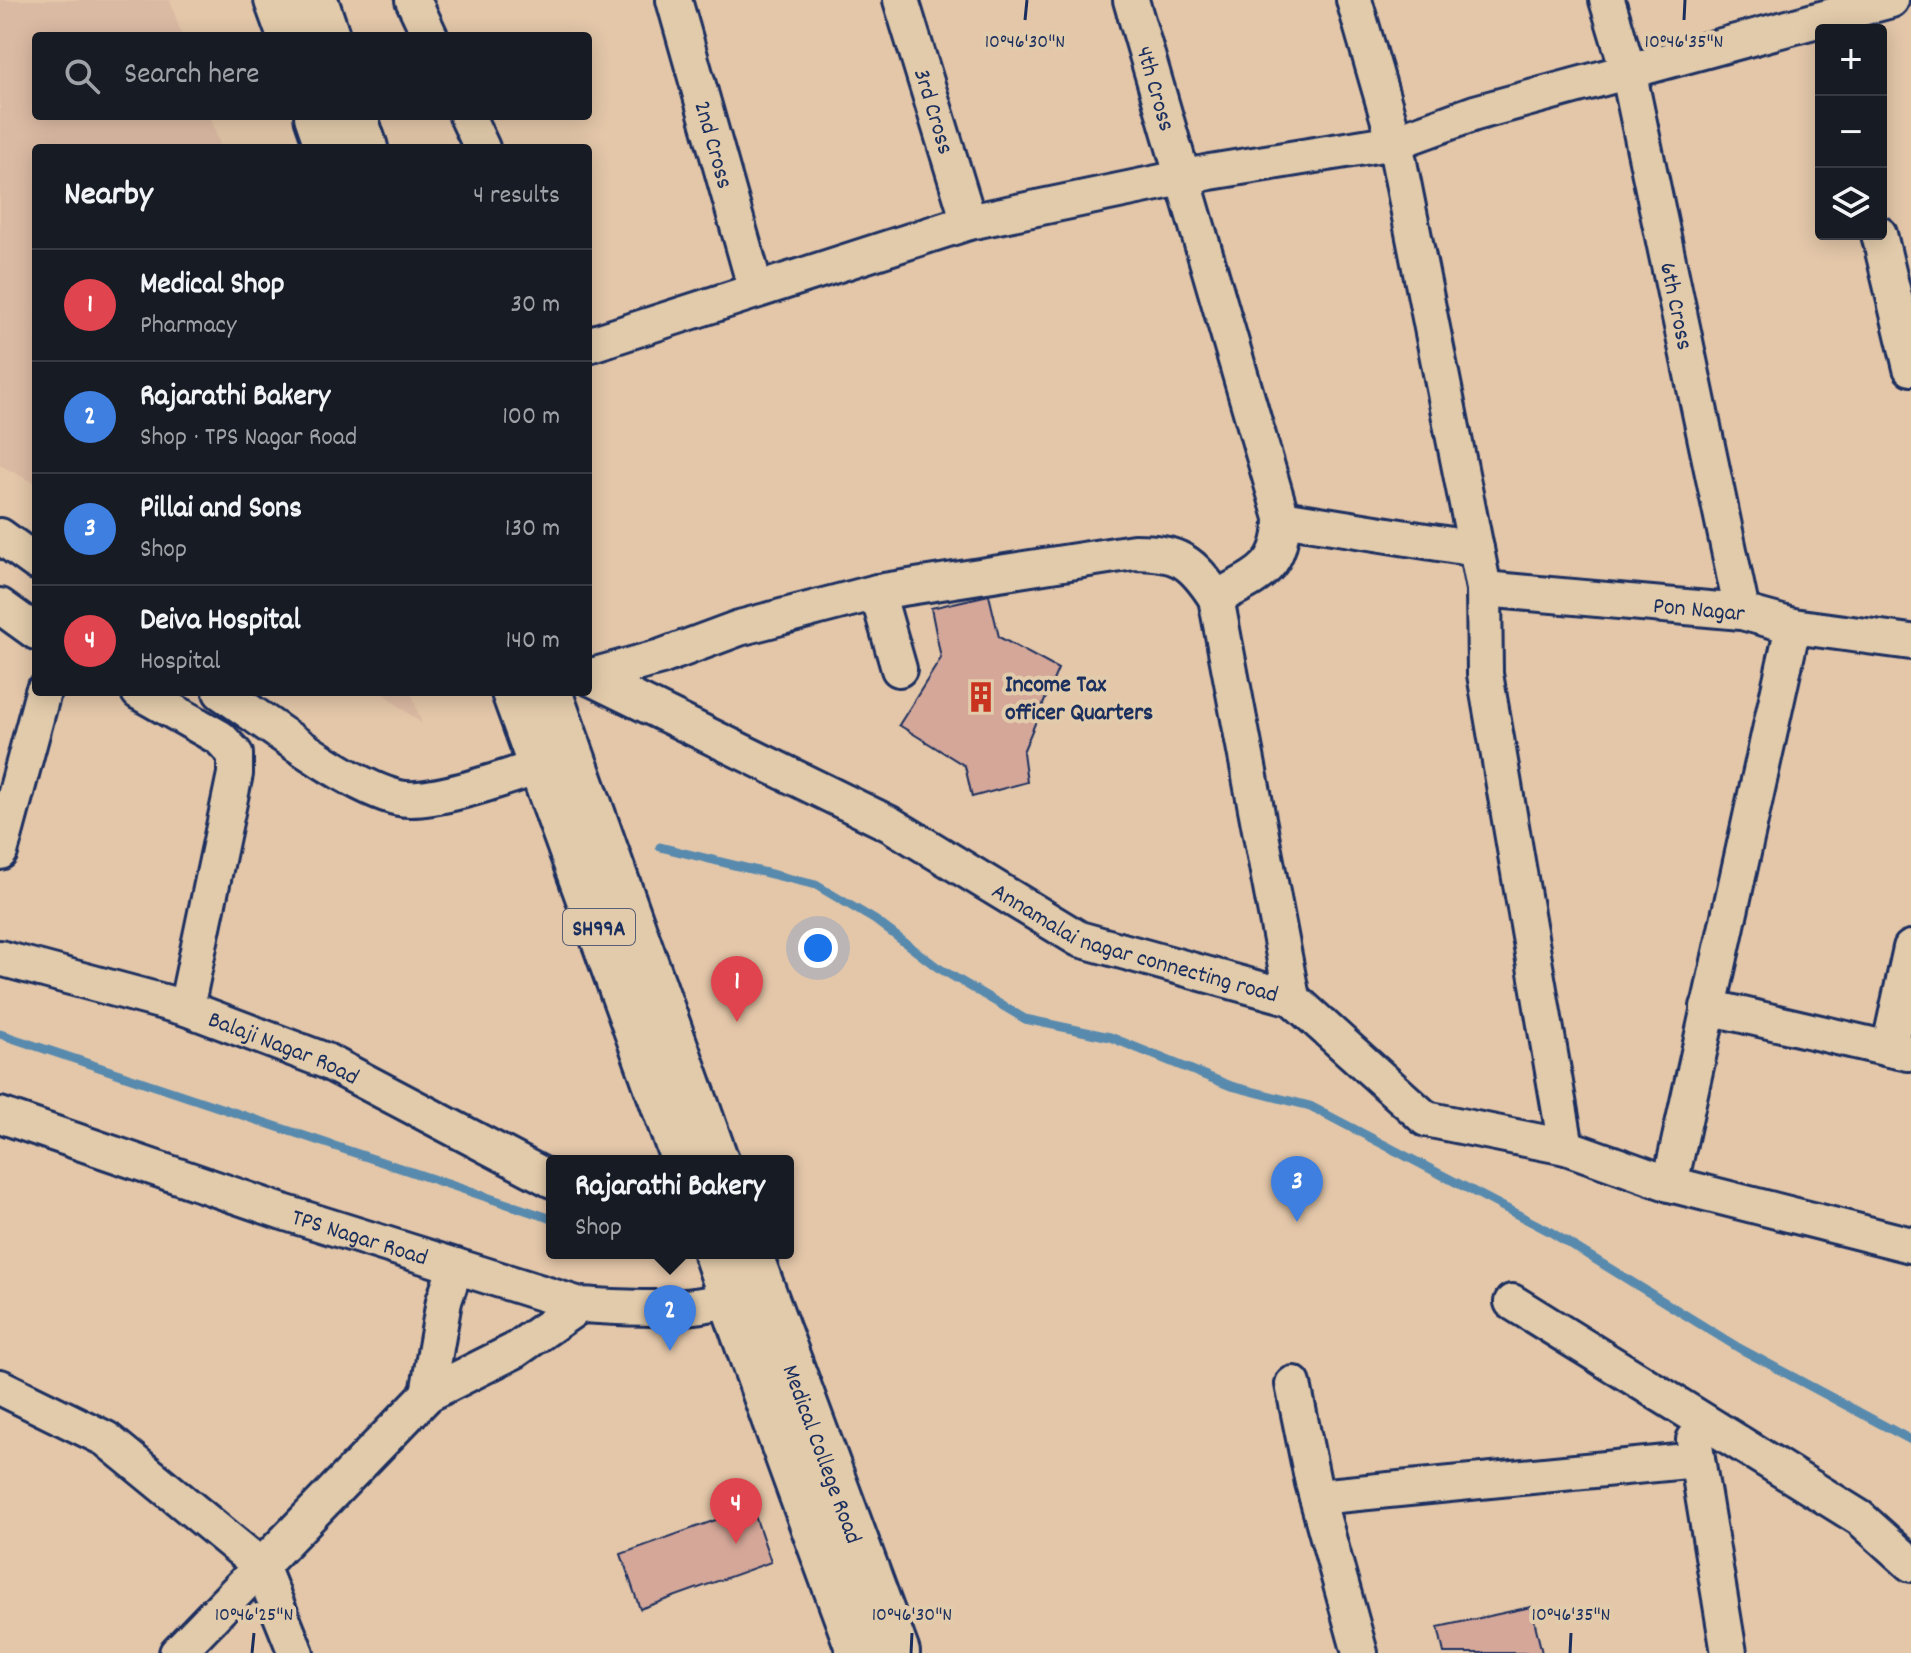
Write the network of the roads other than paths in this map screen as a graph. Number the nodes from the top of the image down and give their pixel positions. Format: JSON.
{"nodes":[{"id":1,"x":413,"y":0,"type":"edge"},
{"id":2,"x":674,"y":0,"type":"edge"},
{"id":3,"x":901,"y":0,"type":"edge"},
{"id":4,"x":1131,"y":0,"type":"edge"},
{"id":5,"x":1354,"y":0,"type":"edge"},
{"id":6,"x":1607,"y":0,"type":"edge"},
{"id":7,"x":1891,"y":0,"type":"edge"},
{"id":8,"x":291,"y":8,"type":"edge"},
{"id":9,"x":1825,"y":16,"type":"edge"},
{"id":10,"x":322,"y":32,"type":"edge"},
{"id":11,"x":428,"y":32,"type":"edge"},
{"id":12,"x":1628,"y":70,"type":"junction"},
{"id":13,"x":318,"y":120,"type":"edge"},
{"id":14,"x":355,"y":120,"type":"edge"},
{"id":15,"x":469,"y":120,"type":"edge"},
{"id":16,"x":1395,"y":142,"type":"junction"},
{"id":17,"x":327,"y":144,"type":"edge"},
{"id":18,"x":364,"y":144,"type":"edge"},
{"id":19,"x":480,"y":144,"type":"edge"},
{"id":20,"x":1182,"y":178,"type":"junction"},
{"id":21,"x":969,"y":222,"type":"junction"},
{"id":22,"x":1880,"y":240,"type":"edge"},
{"id":23,"x":756,"y":290,"type":"junction"},
{"id":24,"x":592,"y":344,"type":"edge"},
{"id":25,"x":1911,"y":368,"type":"edge"},
{"id":26,"x":1282,"y":518,"type":"junction"},
{"id":27,"x":0,"y":536,"type":"edge"},
{"id":28,"x":1476,"y":549,"type":"junction"},
{"id":29,"x":32,"y":559,"type":"edge"},
{"id":30,"x":1484,"y":589,"type":"junction"},
{"id":31,"x":877,"y":592,"type":"junction"},
{"id":32,"x":1216,"y":598,"type":"junction"},
{"id":33,"x":0,"y":606,"type":"edge"},
{"id":34,"x":1742,"y":612,"type":"junction"},
{"id":35,"x":1793,"y":626,"type":"junction"},
{"id":36,"x":32,"y":629,"type":"edge"},
{"id":37,"x":1911,"y":642,"type":"edge"},
{"id":38,"x":899,"y":669,"type":"dead end"},
{"id":39,"x":592,"y":676,"type":"edge"},
{"id":40,"x":592,"y":679,"type":"edge"},
{"id":41,"x":42,"y":696,"type":"edge"},
{"id":42,"x":146,"y":696,"type":"edge"},
{"id":43,"x":227,"y":696,"type":"edge"},
{"id":44,"x":515,"y":696,"type":"edge"},
{"id":45,"x":550,"y":696,"type":"edge"},
{"id":46,"x":541,"y":766,"type":"junction"},
{"id":47,"x":0,"y":852,"type":"edge"},
{"id":48,"x":1911,"y":948,"type":"edge"},
{"id":49,"x":0,"y":958,"type":"edge"},
{"id":50,"x":1292,"y":998,"type":"junction"},
{"id":51,"x":1708,"y":1007,"type":"junction"},
{"id":52,"x":186,"y":1008,"type":"junction"},
{"id":53,"x":1900,"y":1051,"type":"edge"},
{"id":54,"x":0,"y":1115,"type":"edge"},
{"id":55,"x":1566,"y":1147,"type":"junction"},
{"id":56,"x":682,"y":1155,"type":"edge"},
{"id":57,"x":714,"y":1155,"type":"edge"},
{"id":58,"x":546,"y":1177,"type":"edge"},
{"id":59,"x":1670,"y":1184,"type":"junction"},
{"id":60,"x":1911,"y":1245,"type":"edge"},
{"id":61,"x":456,"y":1266,"type":"junction"},
{"id":62,"x":738,"y":1271,"type":"edge"},
{"id":63,"x":1512,"y":1302,"type":"dead end"},
{"id":64,"x":580,"y":1305,"type":"junction"},
{"id":65,"x":1293,"y":1384,"type":"dead end"},
{"id":66,"x":0,"y":1387,"type":"edge"},
{"id":67,"x":428,"y":1394,"type":"junction"},
{"id":68,"x":1689,"y":1411,"type":"junction"},
{"id":69,"x":1697,"y":1460,"type":"junction"},
{"id":70,"x":1317,"y":1497,"type":"junction"},
{"id":71,"x":1911,"y":1564,"type":"edge"},
{"id":72,"x":261,"y":1566,"type":"junction"},
{"id":73,"x":177,"y":1653,"type":"edge"},
{"id":74,"x":296,"y":1653,"type":"edge"},
{"id":75,"x":860,"y":1653,"type":"edge"},
{"id":76,"x":897,"y":1653,"type":"edge"},
{"id":77,"x":1360,"y":1653,"type":"edge"},
{"id":78,"x":1729,"y":1653,"type":"edge"}],
"edges":[{"from":1,"to":11,"type":"street"},
{"from":2,"to":23,"type":"street","name":"2nd Cross"},
{"from":3,"to":21,"type":"street","name":"3rd Cross"},
{"from":4,"to":20,"type":"street","name":"4th Cross"},
{"from":5,"to":16,"type":"street"},
{"from":6,"to":12,"type":"street","name":"6th Cross"},
{"from":7,"to":9,"type":"street"},
{"from":8,"to":10,"type":"main road"},
{"from":9,"to":12,"type":"street"},
{"from":12,"to":16,"type":"street"},
{"from":12,"to":34,"type":"street","name":"6th Cross"},
{"from":13,"to":17,"type":"main road"},
{"from":14,"to":18,"type":"main road"},
{"from":15,"to":19,"type":"street"},
{"from":16,"to":20,"type":"street"},
{"from":16,"to":28,"type":"street"},
{"from":20,"to":21,"type":"street"},
{"from":20,"to":26,"type":"street","name":"4th Cross"},
{"from":21,"to":23,"type":"street"},
{"from":22,"to":25,"type":"street"},
{"from":23,"to":24,"type":"street"},
{"from":26,"to":28,"type":"street"},
{"from":26,"to":32,"type":"street"},
{"from":27,"to":29,"type":"street"},
{"from":28,"to":30,"type":"street"},
{"from":30,"to":34,"type":"street","name":"Pon Nagar"},
{"from":30,"to":55,"type":"street"},
{"from":31,"to":32,"type":"street"},
{"from":31,"to":38,"type":"street"},
{"from":31,"to":39,"type":"street"},
{"from":32,"to":50,"type":"street"},
{"from":33,"to":36,"type":"street"},
{"from":34,"to":35,"type":"street","name":"Pon Nagar"},
{"from":35,"to":37,"type":"street","name":"Pon Nagar"},
{"from":35,"to":51,"type":"street"},
{"from":40,"to":50,"type":"street","name":"Annamalai nagar connecting road"},
{"from":41,"to":47,"type":"street"},
{"from":42,"to":52,"type":"street"},
{"from":43,"to":46,"type":"street"},
{"from":44,"to":46,"type":"main road","number":"SH99A"},
{"from":45,"to":57,"type":"main road","number":"SH99A"},
{"from":46,"to":56,"type":"main road","number":"SH99A"},
{"from":48,"to":53,"type":"street"},
{"from":49,"to":52,"type":"street","name":"Balaji Nagar Road"},
{"from":50,"to":55,"type":"street","name":"Annamalai nagar connecting road"},
{"from":51,"to":53,"type":"street"},
{"from":51,"to":59,"type":"street"},
{"from":52,"to":58,"type":"street","name":"Balaji Nagar Road"},
{"from":54,"to":61,"type":"street","name":"TPS Nagar Road"},
{"from":55,"to":59,"type":"street","name":"Annamalai nagar connecting road"},
{"from":59,"to":60,"type":"street","name":"Annamalai nagar connecting road"},
{"from":61,"to":64,"type":"street","name":"TPS Nagar Road"},
{"from":61,"to":67,"type":"street"},
{"from":62,"to":64,"type":"street","name":"TPS Nagar Road"},
{"from":62,"to":75,"type":"main road","name":"Medical College Road"},
{"from":62,"to":76,"type":"main road","name":"Medical College Road"},
{"from":63,"to":68,"type":"street"},
{"from":64,"to":67,"type":"street"},
{"from":65,"to":70,"type":"street"},
{"from":66,"to":72,"type":"street"},
{"from":67,"to":72,"type":"street"},
{"from":68,"to":69,"type":"street"},
{"from":68,"to":71,"type":"street"},
{"from":69,"to":70,"type":"street"},
{"from":69,"to":78,"type":"street"},
{"from":70,"to":77,"type":"street"},
{"from":72,"to":73,"type":"street"},
{"from":72,"to":74,"type":"street"}]}
